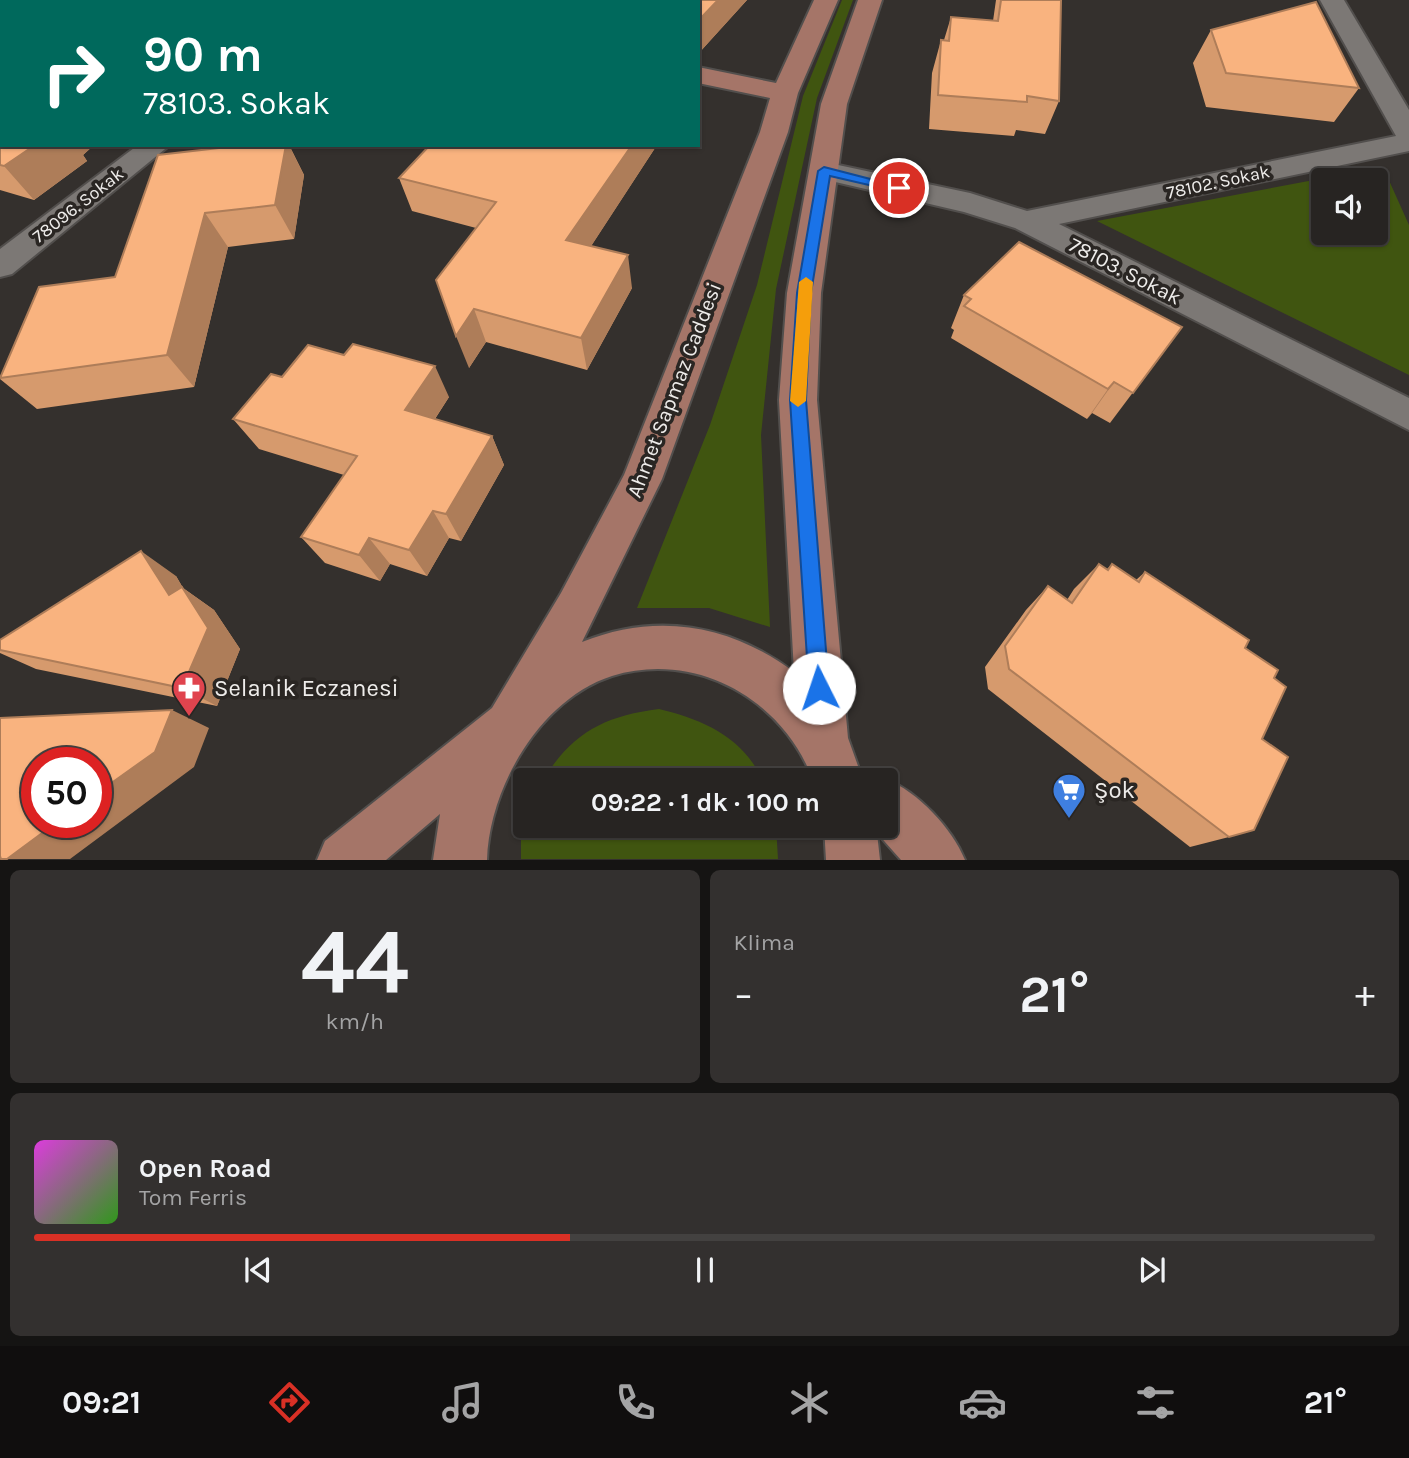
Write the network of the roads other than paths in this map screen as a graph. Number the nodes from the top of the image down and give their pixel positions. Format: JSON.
{"nodes":[{"id":1,"x":826,"y":0,"type":"edge"},
{"id":2,"x":870,"y":0,"type":"edge"},
{"id":3,"x":1332,"y":0,"type":"edge"},
{"id":4,"x":700,"y":75,"type":"edge"},
{"id":5,"x":785,"y":93,"type":"junction"},
{"id":6,"x":1409,"y":134,"type":"edge"},
{"id":7,"x":1409,"y":142,"type":"edge"},
{"id":8,"x":153,"y":147,"type":"edge"},
{"id":9,"x":824,"y":171,"type":"junction"},
{"id":10,"x":1026,"y":221,"type":"junction"},
{"id":11,"x":0,"y":266,"type":"edge"},
{"id":12,"x":1409,"y":415,"type":"edge"},
{"id":13,"x":509,"y":725,"type":"junction"},
{"id":14,"x":831,"y":761,"type":"edge"},
{"id":15,"x":898,"y":817,"type":"edge"},
{"id":16,"x":851,"y":838,"type":"edge"},
{"id":17,"x":344,"y":859,"type":"edge"},
{"id":18,"x":460,"y":859,"type":"edge"},
{"id":19,"x":853,"y":859,"type":"edge"},
{"id":20,"x":938,"y":859,"type":"edge"}],
"edges":[{"from":1,"to":5,"type":"main road","name":"Ahmet Sapmaz Caddesi"},
{"from":2,"to":9,"type":"main road"},
{"from":3,"to":6,"type":"street"},
{"from":4,"to":5,"type":"main road"},
{"from":5,"to":13,"type":"main road","name":"Ahmet Sapmaz Caddesi"},
{"from":7,"to":10,"type":"street","name":"78102. Sokak"},
{"from":8,"to":11,"type":"street","name":"78096. Sokak"},
{"from":9,"to":10,"type":"street","name":"78103. Sokak"},
{"from":9,"to":14,"type":"main road"},
{"from":10,"to":12,"type":"street","name":"78103. Sokak"},
{"from":13,"to":14,"type":"main road"},
{"from":13,"to":17,"type":"main road","name":"Ahmet Sapmaz Caddesi"},
{"from":13,"to":18,"type":"main road"},
{"from":15,"to":20,"type":"main road"},
{"from":16,"to":19,"type":"main road"}]}
